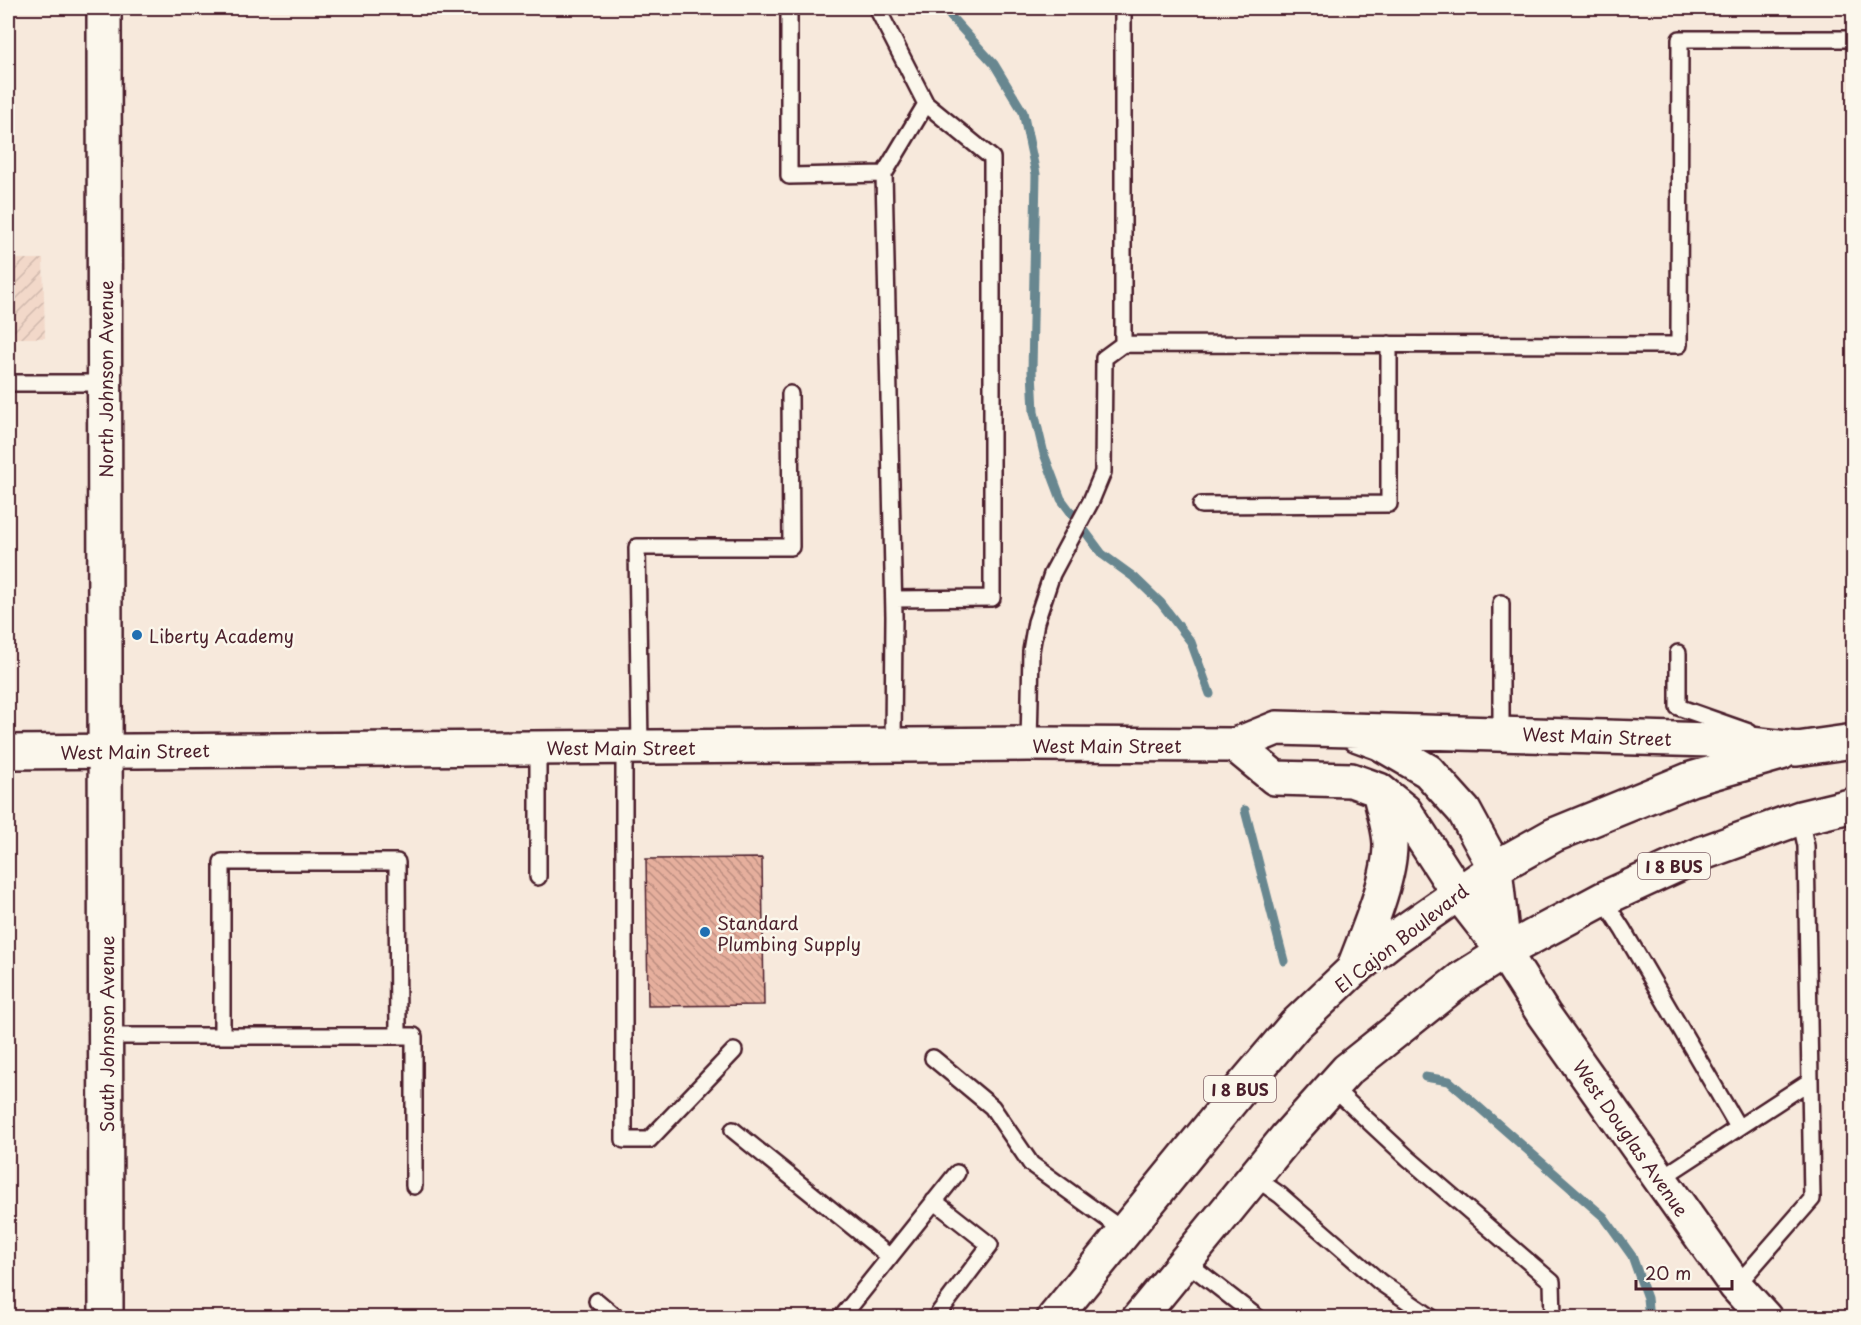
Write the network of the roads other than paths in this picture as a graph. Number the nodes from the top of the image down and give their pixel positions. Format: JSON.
{"nodes":[{"id":1,"x":104,"y":8,"type":"edge"},
{"id":2,"x":789,"y":8,"type":"edge"},
{"id":3,"x":877,"y":8,"type":"edge"},
{"id":4,"x":1123,"y":8,"type":"edge"},
{"id":5,"x":1854,"y":39,"type":"edge"},
{"id":6,"x":926,"y":104,"type":"junction"},
{"id":7,"x":884,"y":174,"type":"junction"},
{"id":8,"x":1123,"y":344,"type":"junction"},
{"id":9,"x":1389,"y":344,"type":"junction"},
{"id":10,"x":8,"y":383,"type":"edge"},
{"id":11,"x":105,"y":383,"type":"junction"},
{"id":12,"x":790,"y":394,"type":"dead end"},
{"id":13,"x":1201,"y":506,"type":"dead end"},
{"id":14,"x":894,"y":599,"type":"junction"},
{"id":15,"x":1500,"y":603,"type":"dead end"},
{"id":16,"x":1678,"y":653,"type":"dead end"},
{"id":17,"x":1339,"y":728,"type":"junction"},
{"id":18,"x":1501,"y":733,"type":"junction"},
{"id":19,"x":1854,"y":741,"type":"edge"},
{"id":20,"x":1029,"y":744,"type":"junction"},
{"id":21,"x":893,"y":745,"type":"junction"},
{"id":22,"x":1235,"y":745,"type":"junction"},
{"id":23,"x":538,"y":747,"type":"junction"},
{"id":24,"x":632,"y":747,"type":"junction"},
{"id":25,"x":1797,"y":748,"type":"junction"},
{"id":26,"x":106,"y":751,"type":"junction"},
{"id":27,"x":8,"y":752,"type":"edge"},
{"id":28,"x":1379,"y":790,"type":"junction"},
{"id":29,"x":1854,"y":805,"type":"edge"},
{"id":30,"x":1800,"y":818,"type":"junction"},
{"id":31,"x":1495,"y":868,"type":"junction"},
{"id":32,"x":538,"y":877,"type":"dead end"},
{"id":33,"x":1458,"y":893,"type":"junction"},
{"id":34,"x":1603,"y":899,"type":"junction"},
{"id":35,"x":1504,"y":952,"type":"junction"},
{"id":36,"x":1352,"y":971,"type":"junction"},
{"id":37,"x":106,"y":1036,"type":"junction"},
{"id":38,"x":222,"y":1036,"type":"junction"},
{"id":39,"x":398,"y":1036,"type":"junction"},
{"id":40,"x":734,"y":1051,"type":"dead end"},
{"id":41,"x":933,"y":1058,"type":"dead end"},
{"id":42,"x":1810,"y":1081,"type":"junction"},
{"id":43,"x":1332,"y":1087,"type":"junction"},
{"id":44,"x":1738,"y":1127,"type":"junction"},
{"id":45,"x":733,"y":1130,"type":"dead end"},
{"id":46,"x":957,"y":1173,"type":"dead end"},
{"id":47,"x":1254,"y":1177,"type":"junction"},
{"id":48,"x":1660,"y":1179,"type":"junction"},
{"id":49,"x":414,"y":1186,"type":"dead end"},
{"id":50,"x":934,"y":1201,"type":"junction"},
{"id":51,"x":1124,"y":1231,"type":"junction"},
{"id":52,"x":890,"y":1257,"type":"junction"},
{"id":53,"x":1185,"y":1260,"type":"junction"},
{"id":54,"x":1736,"y":1286,"type":"junction"},
{"id":55,"x":597,"y":1301,"type":"dead end"},
{"id":56,"x":106,"y":1317,"type":"edge"},
{"id":57,"x":617,"y":1317,"type":"edge"},
{"id":58,"x":841,"y":1317,"type":"edge"},
{"id":59,"x":935,"y":1317,"type":"edge"},
{"id":60,"x":1054,"y":1317,"type":"edge"},
{"id":61,"x":1138,"y":1317,"type":"edge"},
{"id":62,"x":1258,"y":1317,"type":"edge"},
{"id":63,"x":1432,"y":1317,"type":"edge"},
{"id":64,"x":1554,"y":1317,"type":"edge"},
{"id":65,"x":1765,"y":1317,"type":"edge"}],
"edges":[{"from":1,"to":11,"type":"main road","name":"North Johnson Avenue"},
{"from":2,"to":7,"type":"lane"},
{"from":3,"to":6,"type":"lane"},
{"from":4,"to":8,"type":"lane"},
{"from":5,"to":9,"type":"lane"},
{"from":6,"to":7,"type":"lane"},
{"from":6,"to":14,"type":"lane"},
{"from":7,"to":14,"type":"lane"},
{"from":8,"to":9,"type":"lane"},
{"from":8,"to":20,"type":"lane"},
{"from":9,"to":13,"type":"lane"},
{"from":10,"to":11,"type":"lane"},
{"from":11,"to":26,"type":"main road","name":"North Johnson Avenue"},
{"from":12,"to":24,"type":"lane"},
{"from":14,"to":21,"type":"lane"},
{"from":15,"to":18,"type":"lane"},
{"from":16,"to":25,"type":"lane"},
{"from":17,"to":18,"type":"main road","name":"West Main Street"},
{"from":17,"to":22,"type":"main road","name":"West Main Street"},
{"from":17,"to":31,"type":"main road","name":"West Douglas Avenue"},
{"from":18,"to":25,"type":"main road","name":"West Main Street"},
{"from":19,"to":25,"type":"main road","name":"West Main Street","number":"I 8 BUS"},
{"from":20,"to":21,"type":"main road","name":"West Main Street"},
{"from":20,"to":22,"type":"main road","name":"West Main Street"},
{"from":21,"to":24,"type":"main road","name":"West Main Street"},
{"from":22,"to":28,"type":"main road"},
{"from":23,"to":24,"type":"main road","name":"West Main Street"},
{"from":23,"to":26,"type":"main road","name":"West Main Street"},
{"from":23,"to":32,"type":"lane"},
{"from":24,"to":40,"type":"lane"},
{"from":25,"to":31,"type":"main road","name":"El Cajon Boulevard","number":"I 8 BUS"},
{"from":26,"to":27,"type":"main road","name":"West Main Street"},
{"from":26,"to":37,"type":"main road","name":"South Johnson Avenue"},
{"from":28,"to":33,"type":"main road"},
{"from":28,"to":36,"type":"main road"},
{"from":29,"to":30,"type":"main road","number":"I 8 BUS"},
{"from":30,"to":34,"type":"main road","number":"I 8 BUS"},
{"from":30,"to":42,"type":"lane"},
{"from":31,"to":33,"type":"main road","name":"El Cajon Boulevard","number":"I 8 BUS"},
{"from":31,"to":35,"type":"main road","name":"West Douglas Avenue"},
{"from":33,"to":35,"type":"main road","name":"West Douglas Avenue"},
{"from":33,"to":36,"type":"main road","name":"El Cajon Boulevard","number":"I 8 BUS"},
{"from":34,"to":35,"type":"main road","number":"I 8 BUS"},
{"from":34,"to":44,"type":"lane"},
{"from":35,"to":43,"type":"main road","number":"I 8 BUS"},
{"from":35,"to":48,"type":"main road","name":"West Douglas Avenue"},
{"from":36,"to":51,"type":"main road","name":"El Cajon Boulevard","number":"I 8 BUS"},
{"from":37,"to":38,"type":"lane"},
{"from":37,"to":56,"type":"main road","name":"South Johnson Avenue"},
{"from":38,"to":39,"type":"lane"},
{"from":38,"to":39,"type":"lane"},
{"from":39,"to":49,"type":"lane"},
{"from":41,"to":51,"type":"lane"},
{"from":42,"to":44,"type":"lane"},
{"from":42,"to":54,"type":"lane"},
{"from":43,"to":47,"type":"main road","number":"I 8 BUS"},
{"from":43,"to":64,"type":"lane"},
{"from":44,"to":48,"type":"lane"},
{"from":45,"to":52,"type":"lane"},
{"from":46,"to":50,"type":"lane"},
{"from":47,"to":53,"type":"main road","number":"I 8 BUS"},
{"from":47,"to":63,"type":"lane"},
{"from":48,"to":54,"type":"main road","name":"West Douglas Avenue"},
{"from":50,"to":52,"type":"lane"},
{"from":50,"to":59,"type":"lane"},
{"from":51,"to":60,"type":"main road","name":"El Cajon Boulevard","number":"I 8 BUS"},
{"from":52,"to":58,"type":"lane"},
{"from":53,"to":61,"type":"main road","number":"I 8 BUS"},
{"from":53,"to":62,"type":"lane"},
{"from":54,"to":65,"type":"main road","name":"West Douglas Avenue"},
{"from":55,"to":57,"type":"lane"}]}
